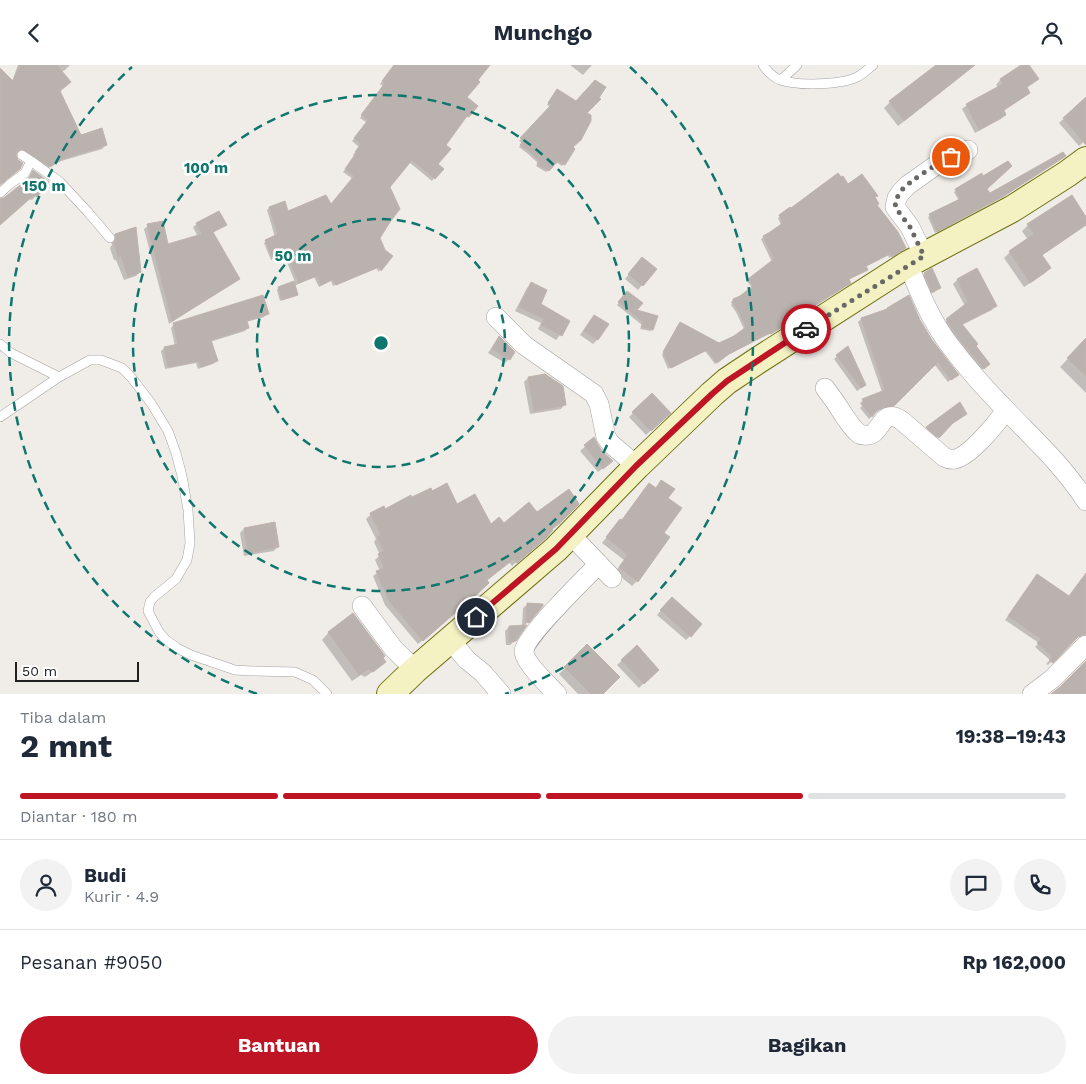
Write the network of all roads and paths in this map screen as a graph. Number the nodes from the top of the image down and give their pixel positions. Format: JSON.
{"nodes":[{"id":1,"x":763,"y":65,"type":"edge"},
{"id":2,"x":797,"y":65,"type":"edge"},
{"id":3,"x":873,"y":65,"type":"edge"},
{"id":4,"x":781,"y":80,"type":"junction"},
{"id":5,"x":968,"y":150,"type":"dead end"},
{"id":6,"x":22,"y":155,"type":"dead end"},
{"id":7,"x":1086,"y":160,"type":"edge"},
{"id":8,"x":31,"y":161,"type":"junction"},
{"id":9,"x":0,"y":193,"type":"edge"},
{"id":10,"x":110,"y":238,"type":"dead end"},
{"id":11,"x":916,"y":260,"type":"junction"},
{"id":12,"x":496,"y":317,"type":"dead end"},
{"id":13,"x":0,"y":344,"type":"edge"},
{"id":14,"x":59,"y":377,"type":"junction"},
{"id":15,"x":825,"y":388,"type":"dead end"},
{"id":16,"x":1006,"y":410,"type":"junction"},
{"id":17,"x":0,"y":417,"type":"edge"},
{"id":18,"x":636,"y":466,"type":"junction"},
{"id":19,"x":1086,"y":501,"type":"edge"},
{"id":20,"x":570,"y":534,"type":"junction"},
{"id":21,"x":362,"y":606,"type":"dead end"},
{"id":22,"x":450,"y":640,"type":"junction"},
{"id":23,"x":1086,"y":645,"type":"edge"},
{"id":24,"x":415,"y":671,"type":"junction"},
{"id":25,"x":327,"y":694,"type":"edge"},
{"id":26,"x":390,"y":694,"type":"edge"},
{"id":27,"x":501,"y":694,"type":"edge"},
{"id":28,"x":556,"y":694,"type":"edge"},
{"id":29,"x":1032,"y":694,"type":"edge"}],
"edges":[{"from":1,"to":4,"type":"lane"},
{"from":2,"to":4,"type":"lane"},
{"from":3,"to":4,"type":"lane"},
{"from":5,"to":11,"type":"street"},
{"from":6,"to":8,"type":"lane"},
{"from":7,"to":11,"type":"street"},
{"from":8,"to":9,"type":"lane"},
{"from":8,"to":10,"type":"lane"},
{"from":11,"to":16,"type":"street"},
{"from":11,"to":18,"type":"street"},
{"from":12,"to":18,"type":"street"},
{"from":13,"to":14,"type":"lane"},
{"from":14,"to":17,"type":"lane"},
{"from":14,"to":25,"type":"lane"},
{"from":15,"to":16,"type":"street"},
{"from":16,"to":19,"type":"street"},
{"from":18,"to":20,"type":"street"},
{"from":20,"to":22,"type":"street"},
{"from":20,"to":28,"type":"street"},
{"from":21,"to":24,"type":"street"},
{"from":22,"to":24,"type":"street"},
{"from":22,"to":27,"type":"street"},
{"from":23,"to":29,"type":"street"},
{"from":24,"to":26,"type":"street"}]}
